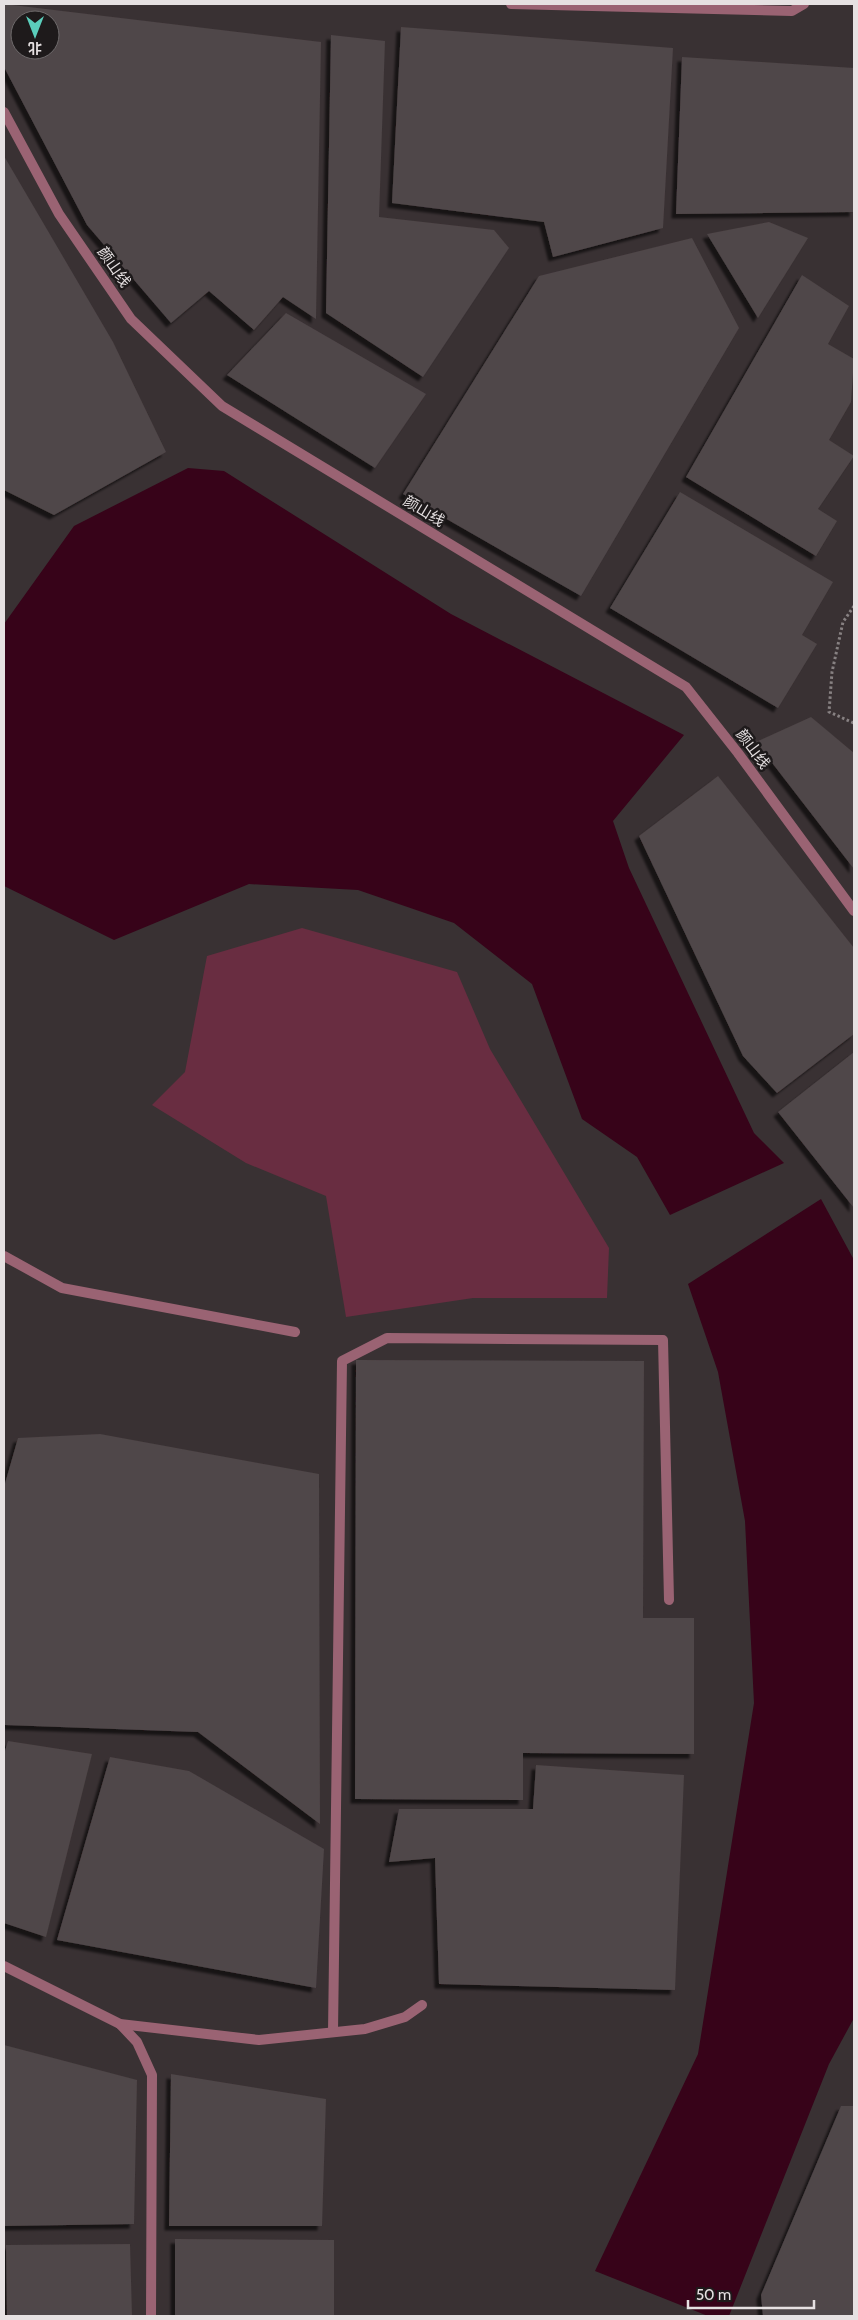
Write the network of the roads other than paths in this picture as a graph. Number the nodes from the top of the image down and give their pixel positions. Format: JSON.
{"nodes":[{"id":1,"x":511,"y":4,"type":"edge"},
{"id":2,"x":804,"y":4,"type":"edge"},
{"id":3,"x":4,"y":112,"type":"edge"},
{"id":4,"x":854,"y":911,"type":"edge"},
{"id":5,"x":4,"y":1256,"type":"edge"},
{"id":6,"x":295,"y":1332,"type":"dead end"},
{"id":7,"x":669,"y":1600,"type":"dead end"},
{"id":8,"x":4,"y":1966,"type":"edge"},
{"id":9,"x":422,"y":2005,"type":"dead end"},
{"id":10,"x":120,"y":2024,"type":"junction"},
{"id":11,"x":333,"y":2032,"type":"junction"},
{"id":12,"x":151,"y":2316,"type":"edge"}],
"edges":[{"from":1,"to":2,"type":"street"},
{"from":3,"to":4,"type":"street","name":"颜山线"},
{"from":5,"to":6,"type":"street"},
{"from":7,"to":11,"type":"street"},
{"from":8,"to":10,"type":"street"},
{"from":9,"to":11,"type":"street"},
{"from":10,"to":11,"type":"street"},
{"from":10,"to":12,"type":"street"}]}
